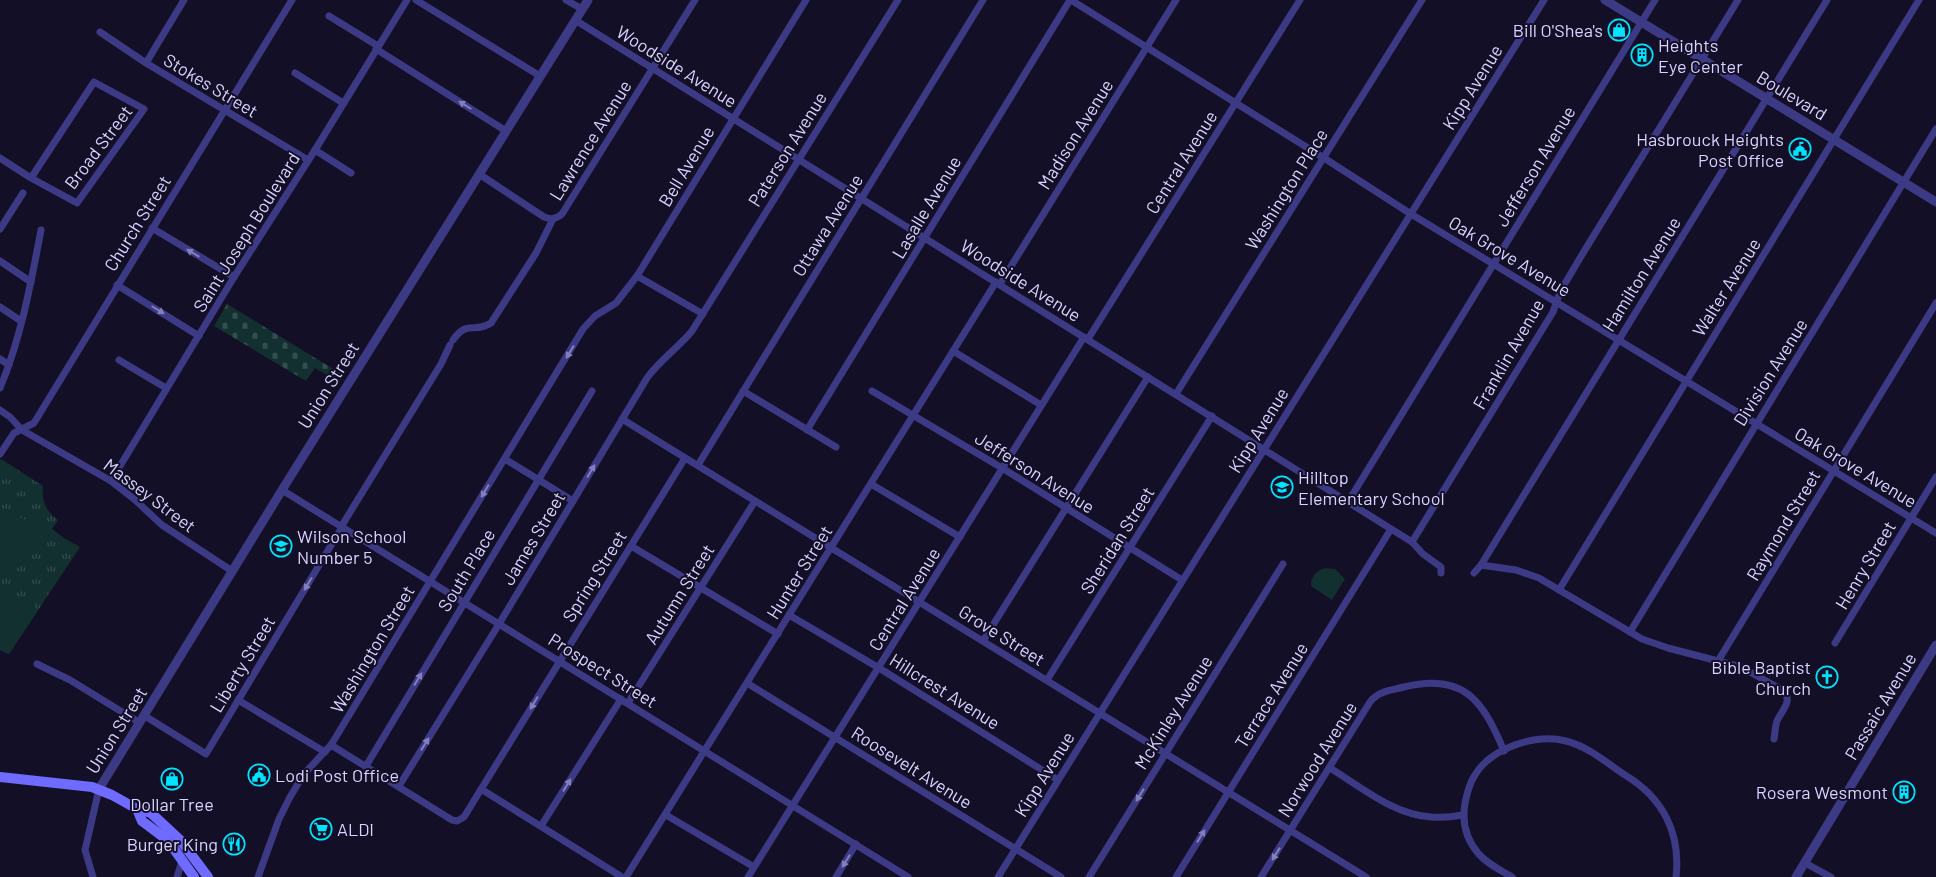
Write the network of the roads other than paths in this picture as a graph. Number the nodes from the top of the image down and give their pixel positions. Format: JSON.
{"nodes":[{"id":1,"x":184,"y":0,"type":"edge"},
{"id":2,"x":292,"y":0,"type":"edge"},
{"id":3,"x":406,"y":0,"type":"edge"},
{"id":4,"x":416,"y":0,"type":"edge"},
{"id":5,"x":566,"y":0,"type":"edge"},
{"id":6,"x":588,"y":0,"type":"edge"},
{"id":7,"x":695,"y":0,"type":"edge"},
{"id":8,"x":806,"y":0,"type":"edge"},
{"id":9,"x":898,"y":0,"type":"edge"},
{"id":10,"x":984,"y":0,"type":"edge"},
{"id":11,"x":1071,"y":0,"type":"edge"},
{"id":12,"x":1176,"y":0,"type":"edge"},
{"id":13,"x":1300,"y":0,"type":"edge"},
{"id":14,"x":1422,"y":0,"type":"edge"},
{"id":15,"x":1544,"y":0,"type":"edge"},
{"id":16,"x":1606,"y":0,"type":"edge"},
{"id":17,"x":1655,"y":0,"type":"edge"},
{"id":18,"x":1738,"y":0,"type":"edge"},
{"id":19,"x":1827,"y":0,"type":"edge"},
{"id":20,"x":1919,"y":0,"type":"edge"},
{"id":21,"x":582,"y":9,"type":"junction"},
{"id":22,"x":329,"y":16,"type":"dead end"},
{"id":23,"x":576,"y":20,"type":"junction"},
{"id":24,"x":1641,"y":22,"type":"junction"},
{"id":25,"x":100,"y":32,"type":"dead end"},
{"id":26,"x":377,"y":47,"type":"junction"},
{"id":27,"x":1147,"y":47,"type":"junction"},
{"id":28,"x":1702,"y":59,"type":"junction"},
{"id":29,"x":146,"y":63,"type":"junction"},
{"id":30,"x":653,"y":69,"type":"junction"},
{"id":31,"x":295,"y":74,"type":"dead end"},
{"id":32,"x":540,"y":76,"type":"junction"},
{"id":33,"x":1767,"y":98,"type":"junction"},
{"id":34,"x":1236,"y":103,"type":"junction"},
{"id":35,"x":342,"y":104,"type":"junction"},
{"id":36,"x":224,"y":110,"type":"junction"},
{"id":37,"x":732,"y":119,"type":"junction"},
{"id":38,"x":1936,"y":129,"type":"edge"},
{"id":39,"x":506,"y":131,"type":"junction"},
{"id":40,"x":1834,"y":139,"type":"junction"},
{"id":41,"x":315,"y":150,"type":"junction"},
{"id":42,"x":0,"y":158,"type":"edge"},
{"id":43,"x":1324,"y":158,"type":"junction"},
{"id":44,"x":308,"y":160,"type":"junction"},
{"id":45,"x":798,"y":160,"type":"junction"},
{"id":46,"x":352,"y":173,"type":"dead end"},
{"id":47,"x":479,"y":174,"type":"junction"},
{"id":48,"x":30,"y":178,"type":"junction"},
{"id":49,"x":1903,"y":182,"type":"junction"},
{"id":50,"x":23,"y":194,"type":"dead end"},
{"id":51,"x":861,"y":199,"type":"junction"},
{"id":52,"x":1936,"y":202,"type":"edge"},
{"id":53,"x":1411,"y":214,"type":"junction"},
{"id":54,"x":553,"y":219,"type":"junction"},
{"id":55,"x":152,"y":228,"type":"junction"},
{"id":56,"x":0,"y":229,"type":"edge"},
{"id":57,"x":41,"y":230,"type":"dead end"},
{"id":58,"x":925,"y":238,"type":"junction"},
{"id":59,"x":0,"y":262,"type":"edge"},
{"id":60,"x":1493,"y":264,"type":"junction"},
{"id":61,"x":637,"y":276,"type":"junction"},
{"id":62,"x":234,"y":277,"type":"junction"},
{"id":63,"x":31,"y":282,"type":"junction"},
{"id":64,"x":998,"y":283,"type":"junction"},
{"id":65,"x":117,"y":285,"type":"junction"},
{"id":66,"x":1556,"y":301,"type":"junction"},
{"id":67,"x":1936,"y":303,"type":"edge"},
{"id":68,"x":0,"y":307,"type":"edge"},
{"id":69,"x":599,"y":314,"type":"joint"},
{"id":70,"x":703,"y":314,"type":"junction"},
{"id":71,"x":21,"y":321,"type":"junction"},
{"id":72,"x":199,"y":336,"type":"junction"},
{"id":73,"x":1086,"y":338,"type":"junction"},
{"id":74,"x":1618,"y":340,"type":"junction"},
{"id":75,"x":953,"y":351,"type":"junction"},
{"id":76,"x":0,"y":359,"type":"edge"},
{"id":77,"x":119,"y":360,"type":"dead end"},
{"id":78,"x":9,"y":365,"type":"junction"},
{"id":79,"x":1148,"y":376,"type":"junction"},
{"id":80,"x":1686,"y":381,"type":"junction"},
{"id":81,"x":0,"y":388,"type":"edge"},
{"id":82,"x":166,"y":388,"type":"junction"},
{"id":83,"x":592,"y":391,"type":"dead end"},
{"id":84,"x":743,"y":391,"type":"junction"},
{"id":85,"x":872,"y":391,"type":"dead end"},
{"id":86,"x":1176,"y":394,"type":"junction"},
{"id":87,"x":1041,"y":405,"type":"junction"},
{"id":88,"x":0,"y":410,"type":"edge"},
{"id":89,"x":914,"y":415,"type":"junction"},
{"id":90,"x":1212,"y":416,"type":"junction"},
{"id":91,"x":622,"y":419,"type":"junction"},
{"id":92,"x":1756,"y":423,"type":"junction"},
{"id":93,"x":22,"y":430,"type":"junction"},
{"id":94,"x":807,"y":430,"type":"junction"},
{"id":95,"x":836,"y":447,"type":"dead end"},
{"id":96,"x":1264,"y":448,"type":"junction"},
{"id":97,"x":0,"y":454,"type":"edge"},
{"id":98,"x":685,"y":458,"type":"junction"},
{"id":99,"x":505,"y":459,"type":"junction"},
{"id":100,"x":698,"y":465,"type":"junction"},
{"id":101,"x":1002,"y":468,"type":"junction"},
{"id":102,"x":1834,"y":471,"type":"junction"},
{"id":103,"x":1936,"y":477,"type":"edge"},
{"id":104,"x":538,"y":480,"type":"junction"},
{"id":105,"x":111,"y":481,"type":"junction"},
{"id":106,"x":871,"y":484,"type":"junction"},
{"id":107,"x":282,"y":490,"type":"junction"},
{"id":108,"x":573,"y":501,"type":"junction"},
{"id":109,"x":755,"y":501,"type":"junction"},
{"id":110,"x":1348,"y":502,"type":"junction"},
{"id":111,"x":1066,"y":508,"type":"junction"},
{"id":112,"x":1911,"y":518,"type":"junction"},
{"id":113,"x":342,"y":527,"type":"junction"},
{"id":114,"x":1391,"y":530,"type":"junction"},
{"id":115,"x":1936,"y":533,"type":"edge"},
{"id":116,"x":960,"y":537,"type":"junction"},
{"id":117,"x":1412,"y":542,"type":"junction"},
{"id":118,"x":631,"y":546,"type":"junction"},
{"id":119,"x":832,"y":548,"type":"junction"},
{"id":120,"x":1130,"y":548,"type":"junction"},
{"id":121,"x":1283,"y":564,"type":"dead end"},
{"id":122,"x":1481,"y":565,"type":"junction"},
{"id":123,"x":232,"y":571,"type":"junction"},
{"id":124,"x":1474,"y":573,"type":"dead end"},
{"id":125,"x":1441,"y":574,"type":"dead end"},
{"id":126,"x":1182,"y":580,"type":"junction"},
{"id":127,"x":430,"y":581,"type":"junction"},
{"id":128,"x":700,"y":588,"type":"junction"},
{"id":129,"x":1559,"y":590,"type":"junction"},
{"id":130,"x":464,"y":602,"type":"junction"},
{"id":131,"x":920,"y":602,"type":"junction"},
{"id":132,"x":789,"y":615,"type":"junction"},
{"id":133,"x":499,"y":624,"type":"junction"},
{"id":134,"x":1630,"y":632,"type":"junction"},
{"id":135,"x":778,"y":634,"type":"junction"},
{"id":136,"x":983,"y":641,"type":"junction"},
{"id":137,"x":1835,"y":643,"type":"dead end"},
{"id":138,"x":1936,"y":645,"type":"edge"},
{"id":139,"x":560,"y":661,"type":"junction"},
{"id":140,"x":1718,"y":661,"type":"junction"},
{"id":141,"x":37,"y":664,"type":"dead end"},
{"id":142,"x":879,"y":668,"type":"junction"},
{"id":143,"x":1047,"y":680,"type":"junction"},
{"id":144,"x":747,"y":683,"type":"junction"},
{"id":145,"x":238,"y":700,"type":"junction"},
{"id":146,"x":624,"y":701,"type":"junction"},
{"id":147,"x":1100,"y":713,"type":"junction"},
{"id":148,"x":142,"y":720,"type":"junction"},
{"id":149,"x":836,"y":738,"type":"junction"},
{"id":150,"x":1774,"y":738,"type":"dead end"},
{"id":151,"x":331,"y":745,"type":"junction"},
{"id":152,"x":705,"y":751,"type":"junction"},
{"id":153,"x":1504,"y":751,"type":"junction"},
{"id":154,"x":325,"y":752,"type":"junction"},
{"id":155,"x":1165,"y":753,"type":"junction"},
{"id":156,"x":366,"y":766,"type":"junction"},
{"id":157,"x":1330,"y":768,"type":"junction"},
{"id":158,"x":0,"y":777,"type":"edge"},
{"id":159,"x":1058,"y":780,"type":"junction"},
{"id":160,"x":399,"y":786,"type":"junction"},
{"id":161,"x":99,"y":789,"type":"junction"},
{"id":162,"x":482,"y":789,"type":"junction"},
{"id":163,"x":1228,"y":792,"type":"junction"},
{"id":164,"x":794,"y":805,"type":"junction"},
{"id":165,"x":137,"y":809,"type":"junction"},
{"id":166,"x":666,"y":814,"type":"junction"},
{"id":167,"x":1463,"y":816,"type":"junction"},
{"id":168,"x":541,"y":826,"type":"junction"},
{"id":169,"x":1290,"y":831,"type":"junction"},
{"id":170,"x":856,"y":844,"type":"junction"},
{"id":171,"x":1015,"y":849,"type":"junction"},
{"id":172,"x":182,"y":860,"type":"junction"},
{"id":173,"x":1805,"y":863,"type":"junction"},
{"id":174,"x":754,"y":868,"type":"junction"},
{"id":175,"x":1354,"y":870,"type":"junction"},
{"id":176,"x":93,"y":877,"type":"edge"},
{"id":177,"x":177,"y":877,"type":"edge"},
{"id":178,"x":194,"y":877,"type":"edge"},
{"id":179,"x":208,"y":877,"type":"edge"},
{"id":180,"x":258,"y":877,"type":"edge"},
{"id":181,"x":624,"y":877,"type":"edge"},
{"id":182,"x":748,"y":877,"type":"edge"},
{"id":183,"x":836,"y":877,"type":"edge"},
{"id":184,"x":908,"y":877,"type":"edge"},
{"id":185,"x":998,"y":877,"type":"edge"},
{"id":186,"x":1061,"y":877,"type":"edge"},
{"id":187,"x":1089,"y":877,"type":"edge"},
{"id":188,"x":1176,"y":877,"type":"edge"},
{"id":189,"x":1261,"y":877,"type":"edge"},
{"id":190,"x":1349,"y":877,"type":"edge"},
{"id":191,"x":1366,"y":877,"type":"edge"},
{"id":192,"x":1512,"y":877,"type":"edge"},
{"id":193,"x":1676,"y":877,"type":"edge"},
{"id":194,"x":1796,"y":877,"type":"edge"},
{"id":195,"x":1831,"y":877,"type":"edge"}],
"edges":[{"from":1,"to":29,"type":"street"},
{"from":2,"to":36,"type":"street","name":"Church Street"},
{"from":3,"to":26,"type":"street","name":"Saint Joseph Boulevard"},
{"from":4,"to":32,"type":"street"},
{"from":5,"to":21,"type":"street"},
{"from":6,"to":21,"type":"street","name":"Union Street"},
{"from":7,"to":30,"type":"street","name":"Lawrence Avenue"},
{"from":8,"to":37,"type":"street","name":"Bell Avenue"},
{"from":9,"to":45,"type":"street","name":"Paterson Avenue"},
{"from":10,"to":51,"type":"street","name":"Ottawa Avenue"},
{"from":11,"to":27,"type":"street","name":"Oak Grove Avenue"},
{"from":11,"to":58,"type":"street","name":"Lasalle Avenue"},
{"from":12,"to":27,"type":"street","name":"Madison Avenue"},
{"from":13,"to":34,"type":"street","name":"Central Avenue"},
{"from":14,"to":43,"type":"street","name":"Washington Place"},
{"from":15,"to":53,"type":"street","name":"Kipp Avenue"},
{"from":16,"to":24,"type":"street","name":"Boulevard"},
{"from":17,"to":24,"type":"street","name":"Jefferson Avenue"},
{"from":18,"to":28,"type":"street","name":"Franklin Avenue"},
{"from":19,"to":33,"type":"street","name":"Hamilton Avenue"},
{"from":20,"to":40,"type":"street","name":"Walter Avenue"},
{"from":21,"to":23,"type":"street","name":"Union Street"},
{"from":22,"to":26,"type":"street"},
{"from":23,"to":30,"type":"street","name":"Woodside Avenue"},
{"from":23,"to":32,"type":"street","name":"Union Street"},
{"from":24,"to":28,"type":"street","name":"Boulevard"},
{"from":24,"to":60,"type":"street","name":"Jefferson Avenue"},
{"from":25,"to":29,"type":"street","name":"Stokes Street"},
{"from":26,"to":35,"type":"street","name":"Saint Joseph Boulevard"},
{"from":39,"to":26,"type":"street","one_way":true},
{"from":27,"to":34,"type":"street","name":"Oak Grove Avenue"},
{"from":27,"to":64,"type":"street","name":"Madison Avenue"},
{"from":28,"to":33,"type":"street","name":"Boulevard"},
{"from":28,"to":66,"type":"street","name":"Franklin Avenue"},
{"from":29,"to":36,"type":"street","name":"Stokes Street"},
{"from":30,"to":37,"type":"street","name":"Woodside Avenue"},
{"from":30,"to":54,"type":"street","name":"Lawrence Avenue"},
{"from":31,"to":35,"type":"street"},
{"from":32,"to":39,"type":"street","name":"Union Street"},
{"from":33,"to":40,"type":"street","name":"Boulevard"},
{"from":33,"to":74,"type":"street","name":"Hamilton Avenue"},
{"from":34,"to":43,"type":"street","name":"Oak Grove Avenue"},
{"from":34,"to":73,"type":"street","name":"Central Avenue"},
{"from":35,"to":41,"type":"street","name":"Saint Joseph Boulevard"},
{"from":36,"to":44,"type":"street","name":"Stokes Street"},
{"from":36,"to":55,"type":"street","name":"Church Street"},
{"from":37,"to":45,"type":"street","name":"Woodside Avenue"},
{"from":37,"to":61,"type":"street","name":"Bell Avenue"},
{"from":38,"to":49,"type":"street","name":"Division Avenue"},
{"from":39,"to":47,"type":"street","name":"Union Street"},
{"from":40,"to":49,"type":"street","name":"Boulevard"},
{"from":40,"to":80,"type":"street","name":"Walter Avenue"},
{"from":41,"to":44,"type":"street","name":"Saint Joseph Boulevard"},
{"from":41,"to":46,"type":"street"},
{"from":42,"to":48,"type":"street","name":"Broad Street"},
{"from":43,"to":53,"type":"street","name":"Oak Grove Avenue"},
{"from":43,"to":86,"type":"street","name":"Washington Place"},
{"from":44,"to":62,"type":"street","name":"Saint Joseph Boulevard"},
{"from":45,"to":51,"type":"street","name":"Woodside Avenue"},
{"from":45,"to":70,"type":"street","name":"Paterson Avenue"},
{"from":47,"to":54,"type":"street","name":"Lawrence Avenue"},
{"from":47,"to":107,"type":"street","name":"Union Street"},
{"from":48,"to":48,"type":"street","name":"Broad Street"},
{"from":49,"to":52,"type":"street","name":"Boulevard"},
{"from":49,"to":92,"type":"street","name":"Division Avenue"},
{"from":50,"to":56,"type":"street"},
{"from":51,"to":58,"type":"street","name":"Woodside Avenue"},
{"from":51,"to":84,"type":"street","name":"Ottawa Avenue"},
{"from":53,"to":60,"type":"street","name":"Oak Grove Avenue"},
{"from":53,"to":96,"type":"street","name":"Kipp Avenue"},
{"from":54,"to":113,"type":"street","name":"Liberty Street"},
{"from":62,"to":55,"type":"street","one_way":true},
{"from":55,"to":65,"type":"street","name":"Church Street"},
{"from":57,"to":63,"type":"street"},
{"from":58,"to":64,"type":"street","name":"Woodside Avenue"},
{"from":58,"to":94,"type":"street","name":"Lasalle Avenue"},
{"from":59,"to":63,"type":"street"},
{"from":60,"to":66,"type":"street","name":"Oak Grove Avenue"},
{"from":60,"to":110,"type":"street","name":"Jefferson Avenue"},
{"from":61,"to":69,"type":"street","name":"Bell Avenue"},
{"from":61,"to":70,"type":"street"},
{"from":62,"to":72,"type":"street","name":"Saint Joseph Boulevard"},
{"from":63,"to":71,"type":"street"},
{"from":64,"to":73,"type":"street","name":"Woodside Avenue"},
{"from":64,"to":75,"type":"street","name":"Hunter Street"},
{"from":65,"to":72,"type":"street","one_way":true},
{"from":65,"to":93,"type":"street","name":"Church Street"},
{"from":66,"to":74,"type":"street","name":"Oak Grove Avenue"},
{"from":66,"to":117,"type":"street","name":"Franklin Avenue"},
{"from":67,"to":102,"type":"street","name":"Raymond Street"},
{"from":68,"to":71,"type":"street"},
{"from":69,"to":99,"type":"street","name":"Washington Street","one_way":true},
{"from":70,"to":91,"type":"street","name":"James Street"},
{"from":71,"to":78,"type":"street"},
{"from":72,"to":82,"type":"street","name":"Saint Joseph Boulevard"},
{"from":73,"to":79,"type":"street","name":"Woodside Avenue"},
{"from":73,"to":87,"type":"street","name":"Central Avenue"},
{"from":74,"to":80,"type":"street","name":"Oak Grove Avenue"},
{"from":74,"to":122,"type":"street","name":"Hamilton Avenue"},
{"from":75,"to":87,"type":"street"},
{"from":75,"to":89,"type":"street","name":"Hunter Street"},
{"from":76,"to":78,"type":"street"},
{"from":77,"to":82,"type":"street"},
{"from":78,"to":81,"type":"street"},
{"from":79,"to":86,"type":"street","name":"Woodside Avenue"},
{"from":79,"to":111,"type":"street"},
{"from":80,"to":92,"type":"street","name":"Oak Grove Avenue"},
{"from":80,"to":129,"type":"street","name":"Walter Avenue"},
{"from":82,"to":105,"type":"street","name":"Saint Joseph Boulevard"},
{"from":83,"to":104,"type":"street","name":"South Place"},
{"from":84,"to":94,"type":"street"},
{"from":84,"to":100,"type":"street","name":"Ottawa Avenue"},
{"from":85,"to":89,"type":"street","name":"Jefferson Avenue"},
{"from":86,"to":90,"type":"street","name":"Woodside Avenue"},
{"from":87,"to":101,"type":"street","name":"Central Avenue"},
{"from":88,"to":93,"type":"street","name":"Massey Street"},
{"from":89,"to":101,"type":"street","name":"Jefferson Avenue"},
{"from":89,"to":106,"type":"street","name":"Hunter Street"},
{"from":90,"to":96,"type":"street","name":"Woodside Avenue"},
{"from":90,"to":120,"type":"street","name":"Sheridan Street"},
{"from":91,"to":98,"type":"street","name":"Grove Street"},
{"from":108,"to":91,"type":"street","name":"James Street","one_way":true},
{"from":92,"to":102,"type":"street","name":"Oak Grove Avenue"},
{"from":92,"to":134,"type":"street","name":"Division Avenue"},
{"from":93,"to":97,"type":"street","name":"Church Street"},
{"from":93,"to":105,"type":"street","name":"Massey Street"},
{"from":94,"to":95,"type":"street"},
{"from":96,"to":110,"type":"street","name":"Woodside Avenue"},
{"from":96,"to":126,"type":"street","name":"Kipp Avenue"},
{"from":98,"to":100,"type":"street","name":"Grove Street"},
{"from":98,"to":118,"type":"street","name":"Spring Street"},
{"from":99,"to":104,"type":"street"},
{"from":99,"to":127,"type":"street","name":"Washington Street","one_way":true},
{"from":100,"to":109,"type":"street","name":"Grove Street"},
{"from":101,"to":111,"type":"street","name":"Jefferson Avenue"},
{"from":101,"to":116,"type":"street","name":"Central Avenue"},
{"from":102,"to":112,"type":"street","name":"Oak Grove Avenue"},
{"from":102,"to":140,"type":"street","name":"Raymond Street"},
{"from":103,"to":112,"type":"street","name":"Henry Street"},
{"from":104,"to":108,"type":"street"},
{"from":104,"to":130,"type":"street","name":"South Place"},
{"from":105,"to":123,"type":"street","name":"Massey Street"},
{"from":106,"to":116,"type":"street"},
{"from":106,"to":119,"type":"street","name":"Hunter Street"},
{"from":107,"to":113,"type":"street","name":"Prospect Street"},
{"from":107,"to":123,"type":"street","name":"Union Street"},
{"from":108,"to":133,"type":"street","name":"James Street"},
{"from":109,"to":119,"type":"street","name":"Grove Street"},
{"from":109,"to":128,"type":"street","name":"Autumn Street"},
{"from":110,"to":114,"type":"street","name":"Woodside Avenue"},
{"from":111,"to":120,"type":"street","name":"Jefferson Avenue"},
{"from":111,"to":136,"type":"street"},
{"from":112,"to":115,"type":"street","name":"Oak Grove Avenue"},
{"from":112,"to":137,"type":"street","name":"Henry Street"},
{"from":113,"to":127,"type":"street","name":"Prospect Street"},
{"from":113,"to":145,"type":"street","name":"Liberty Street","one_way":true},
{"from":114,"to":117,"type":"street","name":"Woodside Avenue"},
{"from":114,"to":163,"type":"street","name":"Terrace Avenue"},
{"from":116,"to":131,"type":"street","name":"Central Avenue"},
{"from":117,"to":125,"type":"street","name":"Woodside Avenue"},
{"from":118,"to":128,"type":"street"},
{"from":118,"to":139,"type":"street","name":"Spring Street"},
{"from":119,"to":131,"type":"street","name":"Grove Street"},
{"from":119,"to":132,"type":"street","name":"Hunter Street"},
{"from":120,"to":126,"type":"street","name":"Jefferson Avenue"},
{"from":120,"to":143,"type":"street","name":"Sheridan Street"},
{"from":121,"to":155,"type":"street","name":"McKinley Avenue"},
{"from":122,"to":124,"type":"street"},
{"from":122,"to":129,"type":"street"},
{"from":123,"to":148,"type":"street","name":"Union Street"},
{"from":126,"to":147,"type":"street","name":"Kipp Avenue"},
{"from":127,"to":130,"type":"street","name":"Prospect Street"},
{"from":127,"to":151,"type":"street","name":"Washington Street"},
{"from":128,"to":135,"type":"street"},
{"from":128,"to":146,"type":"street","name":"Autumn Street"},
{"from":129,"to":134,"type":"street"},
{"from":130,"to":133,"type":"street","name":"Prospect Street"},
{"from":156,"to":130,"type":"street","name":"South Place","one_way":true},
{"from":131,"to":136,"type":"street","name":"Grove Street"},
{"from":131,"to":142,"type":"street","name":"Central Avenue"},
{"from":132,"to":135,"type":"street","name":"Hunter Street"},
{"from":132,"to":142,"type":"street","name":"Hillcrest Avenue"},
{"from":133,"to":139,"type":"street","name":"Prospect Street"},
{"from":160,"to":133,"type":"street","name":"James Street","one_way":true},
{"from":134,"to":140,"type":"street"},
{"from":135,"to":144,"type":"street","name":"Hunter Street"},
{"from":136,"to":143,"type":"street","name":"Grove Street"},
{"from":138,"to":173,"type":"street","name":"Passaic Avenue"},
{"from":139,"to":146,"type":"street","name":"Prospect Street"},
{"from":139,"to":162,"type":"street","name":"Spring Street","one_way":true},
{"from":140,"to":150,"type":"street"},
{"from":141,"to":148,"type":"street"},
{"from":142,"to":149,"type":"street","name":"Central Avenue"},
{"from":142,"to":159,"type":"street","name":"Hillcrest Avenue"},
{"from":143,"to":147,"type":"street","name":"Grove Street"},
{"from":144,"to":149,"type":"street","name":"Roosevelt Avenue"},
{"from":144,"to":152,"type":"street","name":"Hunter Street"},
{"from":145,"to":148,"type":"street","name":"Liberty Street"},
{"from":145,"to":154,"type":"street"},
{"from":146,"to":152,"type":"street","name":"Prospect Street"},
{"from":168,"to":146,"type":"street","name":"Autumn Street","one_way":true},
{"from":147,"to":155,"type":"street","name":"Grove Street"},
{"from":147,"to":159,"type":"street","name":"Kipp Avenue"},
{"from":148,"to":161,"type":"street","name":"Union Street"},
{"from":149,"to":164,"type":"street","name":"Central Avenue"},
{"from":149,"to":171,"type":"street","name":"Roosevelt Avenue"},
{"from":151,"to":154,"type":"street","name":"Washington Street"},
{"from":151,"to":156,"type":"street"},
{"from":152,"to":164,"type":"street","name":"Prospect Street"},
{"from":152,"to":166,"type":"street","name":"Hunter Street"},
{"from":153,"to":157,"type":"street","name":"Norwood Avenue"},
{"from":153,"to":167,"type":"street"},
{"from":153,"to":193,"type":"street"},
{"from":154,"to":180,"type":"street","name":"Washington Street"},
{"from":155,"to":163,"type":"street","name":"Grove Street"},
{"from":155,"to":187,"type":"street","name":"McKinley Avenue","one_way":true},
{"from":156,"to":160,"type":"street"},
{"from":157,"to":167,"type":"street"},
{"from":157,"to":169,"type":"street","name":"Norwood Avenue"},
{"from":158,"to":161,"type":"main road"},
{"from":159,"to":171,"type":"street","name":"Kipp Avenue"},
{"from":160,"to":162,"type":"street","name":"Spring Street"},
{"from":161,"to":165,"type":"main road"},
{"from":161,"to":176,"type":"street"},
{"from":162,"to":168,"type":"street"},
{"from":163,"to":169,"type":"street","name":"Grove Street"},
{"from":188,"to":163,"type":"street","name":"Terrace Avenue","one_way":true},
{"from":164,"to":170,"type":"street","name":"Prospect Street"},
{"from":164,"to":174,"type":"street","name":"Central Avenue"},
{"from":165,"to":172,"type":"main road"},
{"from":165,"to":179,"type":"main road"},
{"from":166,"to":174,"type":"street"},
{"from":166,"to":181,"type":"street","name":"Hunter Street"},
{"from":167,"to":192,"type":"street"},
{"from":168,"to":181,"type":"street"},
{"from":169,"to":175,"type":"street","name":"Grove Street"},
{"from":169,"to":189,"type":"street","name":"Norwood Avenue","one_way":true},
{"from":170,"to":183,"type":"street","one_way":true},
{"from":170,"to":184,"type":"street","name":"Prospect Street"},
{"from":171,"to":185,"type":"street","name":"Kipp Avenue"},
{"from":171,"to":186,"type":"street","name":"Roosevelt Avenue"},
{"from":172,"to":177,"type":"street"},
{"from":172,"to":178,"type":"main road"},
{"from":173,"to":194,"type":"street","name":"Passaic Avenue"},
{"from":173,"to":195,"type":"street"},
{"from":174,"to":182,"type":"street","name":"Central Avenue"},
{"from":175,"to":190,"type":"street"},
{"from":175,"to":191,"type":"street","name":"Grove Street"}]}
